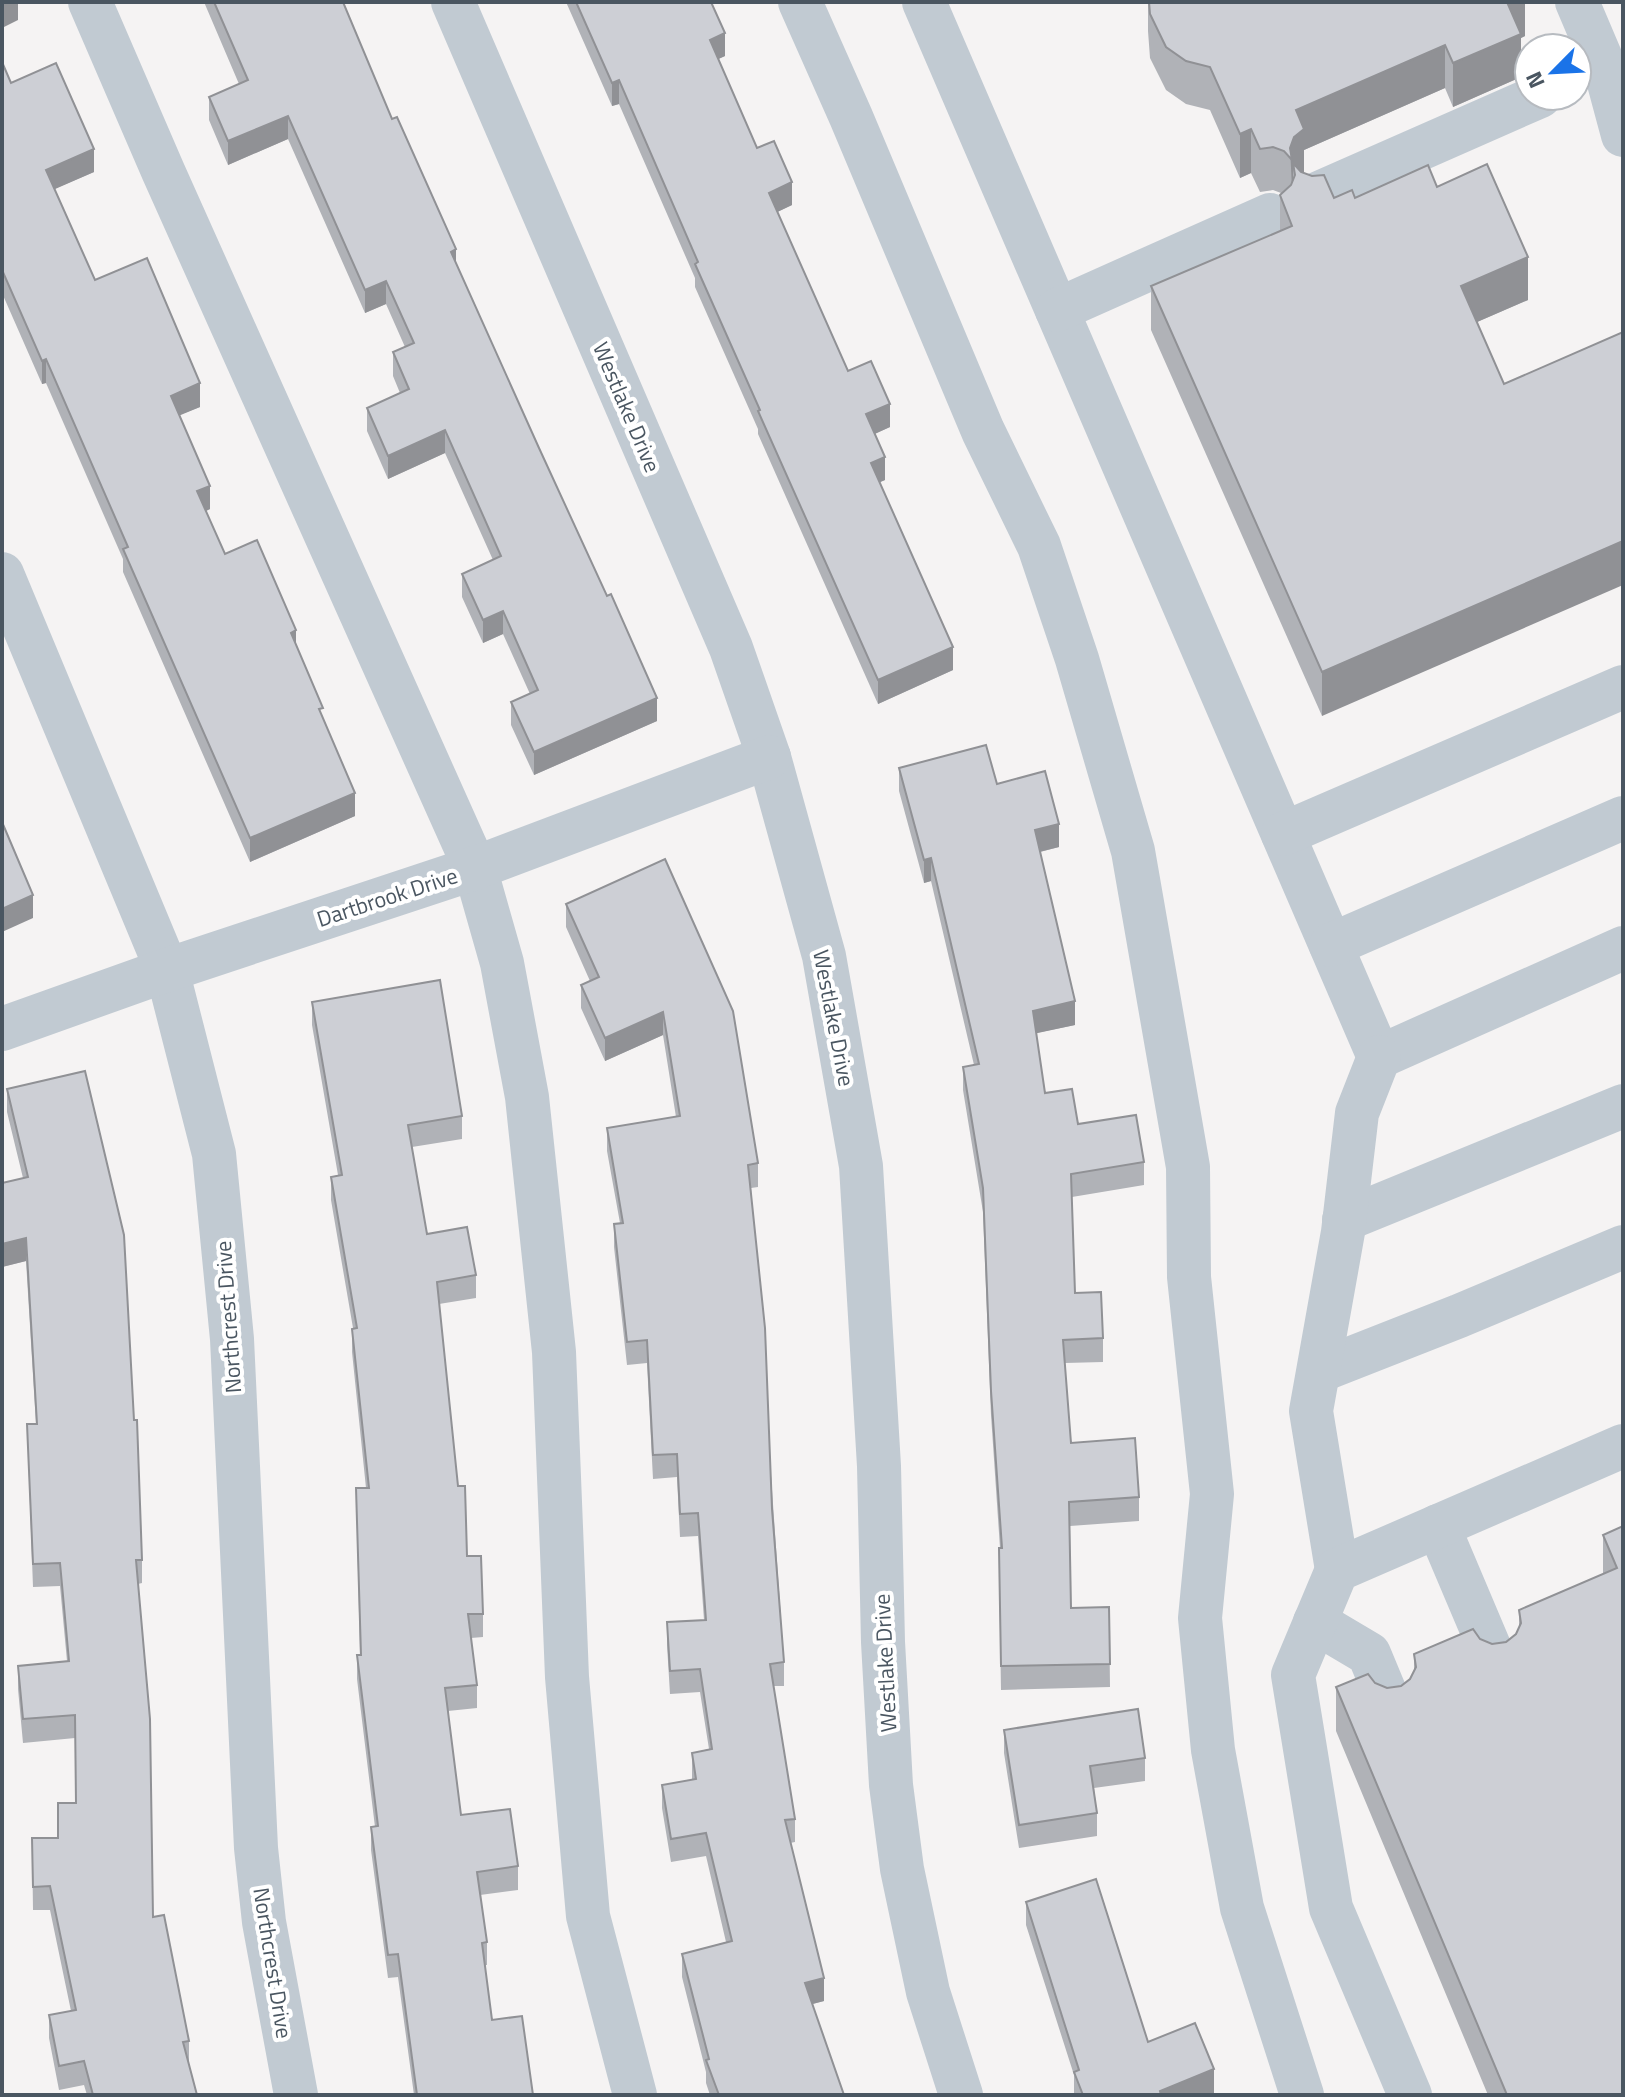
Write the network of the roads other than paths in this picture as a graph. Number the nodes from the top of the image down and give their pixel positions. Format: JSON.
{"nodes":[{"id":1,"x":90,"y":2,"type":"edge"},
{"id":2,"x":453,"y":2,"type":"edge"},
{"id":3,"x":800,"y":2,"type":"edge"},
{"id":4,"x":924,"y":2,"type":"edge"},
{"id":5,"x":1577,"y":2,"type":"edge"},
{"id":6,"x":1623,"y":22,"type":"edge"},
{"id":7,"x":1602,"y":73,"type":"edge"},
{"id":8,"x":1513,"y":108,"type":"edge"},
{"id":9,"x":1623,"y":135,"type":"edge"},
{"id":10,"x":1315,"y":195,"type":"edge"},
{"id":11,"x":1270,"y":215,"type":"dead end"},
{"id":12,"x":1057,"y":310,"type":"junction"},
{"id":13,"x":2,"y":574,"type":"edge"},
{"id":14,"x":1623,"y":687,"type":"edge"},
{"id":15,"x":769,"y":757,"type":"junction"},
{"id":16,"x":1623,"y":818,"type":"edge"},
{"id":17,"x":1283,"y":834,"type":"junction"},
{"id":18,"x":475,"y":868,"type":"junction"},
{"id":19,"x":1331,"y":945,"type":"junction"},
{"id":20,"x":1623,"y":948,"type":"edge"},
{"id":21,"x":167,"y":970,"type":"junction"},
{"id":22,"x":2,"y":1029,"type":"edge"},
{"id":23,"x":1379,"y":1057,"type":"junction"},
{"id":24,"x":1623,"y":1106,"type":"edge"},
{"id":25,"x":1344,"y":1220,"type":"junction"},
{"id":26,"x":1623,"y":1247,"type":"edge"},
{"id":27,"x":1319,"y":1371,"type":"junction"},
{"id":28,"x":1623,"y":1446,"type":"edge"},
{"id":29,"x":1438,"y":1526,"type":"junction"},
{"id":30,"x":1337,"y":1570,"type":"junction"},
{"id":31,"x":1315,"y":1622,"type":"junction"},
{"id":32,"x":1496,"y":1663,"type":"edge"},
{"id":33,"x":1391,"y":1707,"type":"edge"},
{"id":34,"x":296,"y":2095,"type":"edge"},
{"id":35,"x":635,"y":2095,"type":"edge"},
{"id":36,"x":961,"y":2095,"type":"edge"},
{"id":37,"x":1302,"y":2095,"type":"edge"},
{"id":38,"x":1410,"y":2095,"type":"edge"}],
"edges":[{"from":1,"to":18,"type":"street"},
{"from":2,"to":15,"type":"street","name":"Westlake Drive"},
{"from":3,"to":37,"type":"street"},
{"from":4,"to":12,"type":"street"},
{"from":5,"to":7,"type":"street"},
{"from":6,"to":7,"type":"street"},
{"from":7,"to":9,"type":"street"},
{"from":8,"to":10,"type":"street"},
{"from":11,"to":12,"type":"street"},
{"from":12,"to":17,"type":"street"},
{"from":13,"to":21,"type":"street","name":"Northcrest Drive"},
{"from":14,"to":17,"type":"street"},
{"from":15,"to":18,"type":"street","name":"Dartbrook Drive"},
{"from":15,"to":36,"type":"street","name":"Westlake Drive"},
{"from":16,"to":19,"type":"street"},
{"from":17,"to":19,"type":"street"},
{"from":18,"to":21,"type":"street","name":"Dartbrook Drive"},
{"from":18,"to":35,"type":"street"},
{"from":19,"to":23,"type":"street"},
{"from":20,"to":23,"type":"street"},
{"from":21,"to":22,"type":"street","name":"Dartbrook Drive"},
{"from":21,"to":34,"type":"street","name":"Northcrest Drive"},
{"from":23,"to":25,"type":"street"},
{"from":24,"to":25,"type":"street"},
{"from":25,"to":27,"type":"street"},
{"from":26,"to":27,"type":"street"},
{"from":27,"to":30,"type":"street"},
{"from":28,"to":29,"type":"street"},
{"from":29,"to":30,"type":"street"},
{"from":29,"to":32,"type":"street"},
{"from":30,"to":31,"type":"street"},
{"from":31,"to":33,"type":"street"},
{"from":31,"to":38,"type":"street"}]}
